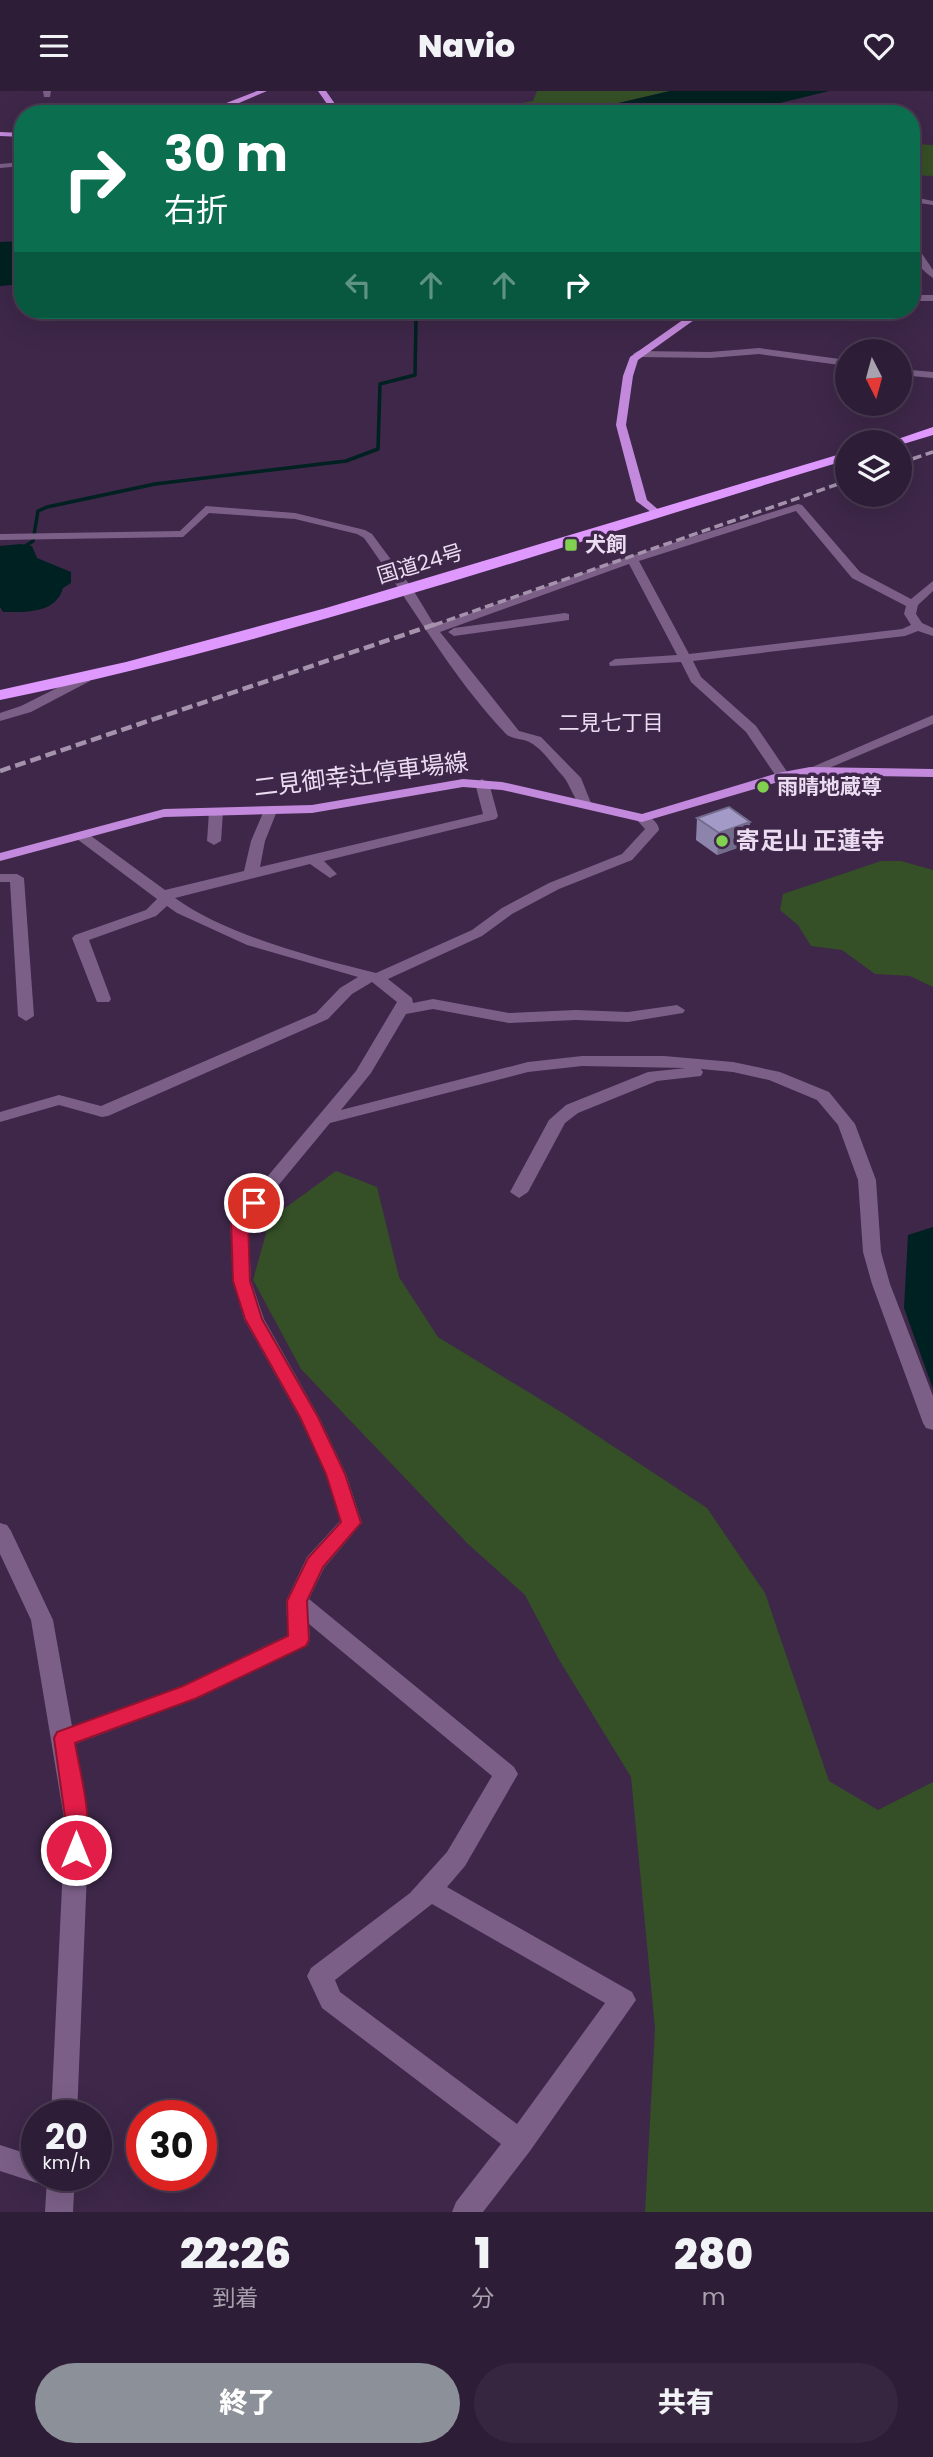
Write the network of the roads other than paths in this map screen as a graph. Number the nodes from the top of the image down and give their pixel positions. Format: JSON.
{"nodes":[{"id":1,"x":263,"y":91,"type":"edge"},
{"id":2,"x":231,"y":105,"type":"edge"},
{"id":3,"x":920,"y":260,"type":"edge"},
{"id":4,"x":933,"y":275,"type":"edge"},
{"id":5,"x":690,"y":319,"type":"edge"},
{"id":6,"x":638,"y":354,"type":"junction"},
{"id":7,"x":835,"y":361,"type":"edge"},
{"id":8,"x":912,"y":373,"type":"edge"},
{"id":9,"x":933,"y":375,"type":"edge"},
{"id":10,"x":933,"y":431,"type":"edge"},
{"id":11,"x":912,"y":437,"type":"edge"},
{"id":12,"x":835,"y":460,"type":"edge"},
{"id":13,"x":655,"y":512,"type":"junction"},
{"id":14,"x":0,"y":537,"type":"edge"},
{"id":15,"x":632,"y":559,"type":"junction"},
{"id":16,"x":933,"y":585,"type":"edge"},
{"id":17,"x":408,"y":591,"type":"junction"},
{"id":18,"x":912,"y":604,"type":"junction"},
{"id":19,"x":565,"y":617,"type":"dead end"},
{"id":20,"x":918,"y":626,"type":"junction"},
{"id":21,"x":933,"y":632,"type":"edge"},
{"id":22,"x":433,"y":633,"type":"junction"},
{"id":23,"x":687,"y":658,"type":"junction"},
{"id":24,"x":615,"y":663,"type":"dead end"},
{"id":25,"x":85,"y":678,"type":"junction"},
{"id":26,"x":0,"y":695,"type":"edge"},
{"id":27,"x":0,"y":717,"type":"edge"},
{"id":28,"x":933,"y":719,"type":"edge"},
{"id":29,"x":810,"y":771,"type":"junction"},
{"id":30,"x":933,"y":773,"type":"edge"},
{"id":31,"x":783,"y":776,"type":"junction"},
{"id":32,"x":482,"y":783,"type":"junction"},
{"id":33,"x":584,"y":803,"type":"junction"},
{"id":34,"x":270,"y":811,"type":"junction"},
{"id":35,"x":216,"y":812,"type":"junction"},
{"id":36,"x":642,"y":818,"type":"junction"},
{"id":37,"x":82,"y":836,"type":"junction"},
{"id":38,"x":214,"y":841,"type":"dead end"},
{"id":39,"x":0,"y":857,"type":"edge"},
{"id":40,"x":314,"y":860,"type":"junction"},
{"id":41,"x":330,"y":874,"type":"dead end"},
{"id":42,"x":251,"y":875,"type":"junction"},
{"id":43,"x":0,"y":878,"type":"edge"},
{"id":44,"x":166,"y":900,"type":"junction"},
{"id":45,"x":374,"y":977,"type":"junction"},
{"id":46,"x":103,"y":999,"type":"dead end"},
{"id":47,"x":677,"y":1010,"type":"dead end"},
{"id":48,"x":399,"y":1011,"type":"junction"},
{"id":49,"x":26,"y":1016,"type":"dead end"},
{"id":50,"x":737,"y":1068,"type":"junction"},
{"id":51,"x":0,"y":1117,"type":"edge"},
{"id":52,"x":325,"y":1119,"type":"junction"},
{"id":53,"x":519,"y":1192,"type":"dead end"},
{"id":54,"x":933,"y":1423,"type":"edge"},
{"id":55,"x":0,"y":1531,"type":"edge"},
{"id":56,"x":297,"y":1601,"type":"junction"},
{"id":57,"x":64,"y":1738,"type":"junction"},
{"id":58,"x":428,"y":1889,"type":"junction"},
{"id":59,"x":65,"y":2100,"type":"edge"},
{"id":60,"x":520,"y":2142,"type":"junction"},
{"id":61,"x":0,"y":2158,"type":"edge"},
{"id":62,"x":21,"y":2164,"type":"edge"},
{"id":63,"x":56,"y":2191,"type":"edge"},
{"id":64,"x":59,"y":2212,"type":"edge"},
{"id":65,"x":466,"y":2212,"type":"edge"}],
"edges":[{"from":1,"to":2,"type":"main road"},
{"from":3,"to":4,"type":"street"},
{"from":5,"to":6,"type":"main road"},
{"from":6,"to":7,"type":"street"},
{"from":6,"to":13,"type":"main road"},
{"from":8,"to":9,"type":"street"},
{"from":10,"to":11,"type":"highway"},
{"from":12,"to":13,"type":"highway","name":"国道24号"},
{"from":13,"to":17,"type":"highway","name":"国道24号"},
{"from":14,"to":17,"type":"street"},
{"from":15,"to":18,"type":"street"},
{"from":15,"to":22,"type":"street"},
{"from":15,"to":23,"type":"street"},
{"from":16,"to":18,"type":"street"},
{"from":17,"to":22,"type":"street"},
{"from":17,"to":25,"type":"highway","name":"国道24号"},
{"from":18,"to":20,"type":"street"},
{"from":19,"to":22,"type":"street"},
{"from":20,"to":21,"type":"street"},
{"from":20,"to":23,"type":"street"},
{"from":22,"to":33,"type":"street"},
{"from":23,"to":24,"type":"street"},
{"from":23,"to":31,"type":"street"},
{"from":25,"to":26,"type":"highway","name":"国道24号"},
{"from":25,"to":27,"type":"street"},
{"from":28,"to":29,"type":"street"},
{"from":29,"to":30,"type":"main road"},
{"from":29,"to":31,"type":"main road"},
{"from":31,"to":36,"type":"main road"},
{"from":32,"to":33,"type":"main road","name":"二見御幸辻停車場線"},
{"from":32,"to":34,"type":"main road","name":"二見御幸辻停車場線"},
{"from":32,"to":40,"type":"street"},
{"from":33,"to":36,"type":"main road","name":"二見御幸辻停車場線"},
{"from":34,"to":35,"type":"main road","name":"二見御幸辻停車場線"},
{"from":34,"to":42,"type":"street"},
{"from":35,"to":37,"type":"main road","name":"二見御幸辻停車場線"},
{"from":35,"to":38,"type":"street"},
{"from":36,"to":45,"type":"street"},
{"from":37,"to":39,"type":"main road","name":"二見御幸辻停車場線"},
{"from":37,"to":44,"type":"street"},
{"from":40,"to":41,"type":"street"},
{"from":40,"to":42,"type":"street"},
{"from":42,"to":44,"type":"street"},
{"from":43,"to":49,"type":"street"},
{"from":44,"to":45,"type":"street"},
{"from":44,"to":46,"type":"street"},
{"from":45,"to":48,"type":"street"},
{"from":45,"to":51,"type":"street"},
{"from":47,"to":48,"type":"street"},
{"from":48,"to":52,"type":"street"},
{"from":50,"to":52,"type":"street"},
{"from":50,"to":53,"type":"street"},
{"from":50,"to":54,"type":"street"},
{"from":52,"to":56,"type":"street"},
{"from":55,"to":57,"type":"street"},
{"from":56,"to":57,"type":"street"},
{"from":56,"to":58,"type":"street"},
{"from":57,"to":59,"type":"street"},
{"from":58,"to":60,"type":"street"},
{"from":58,"to":60,"type":"street"},
{"from":60,"to":65,"type":"street"},
{"from":61,"to":62,"type":"street"},
{"from":63,"to":64,"type":"street"}]}
